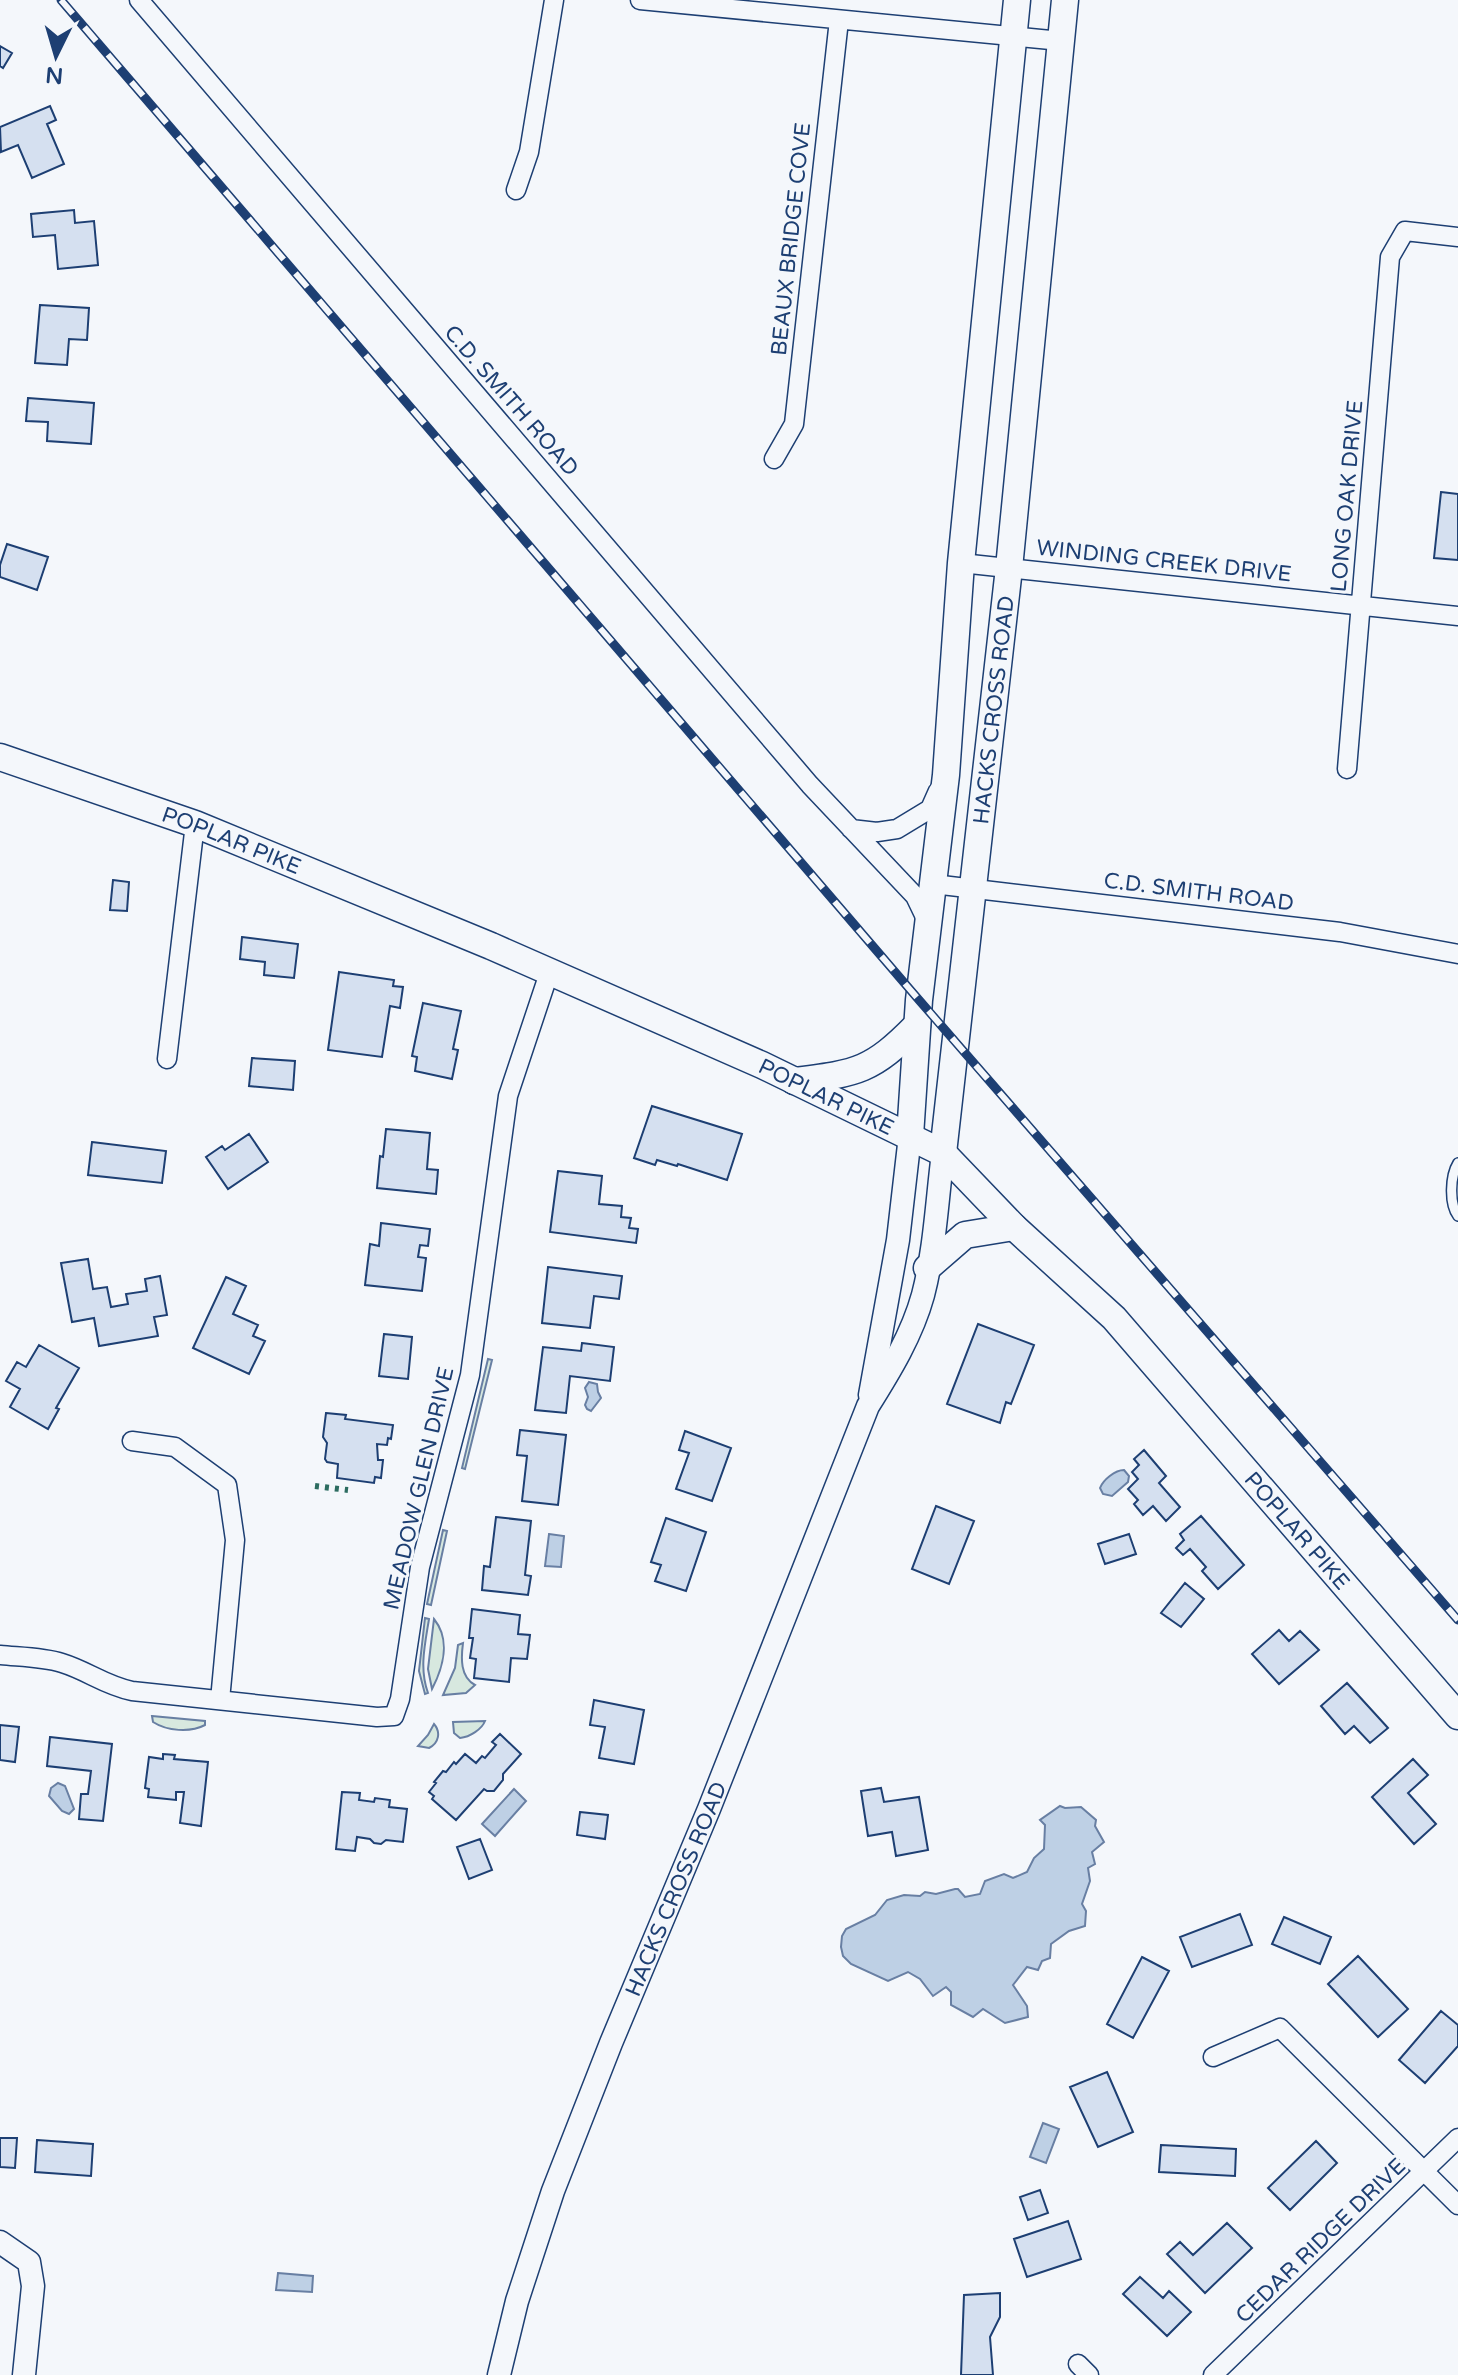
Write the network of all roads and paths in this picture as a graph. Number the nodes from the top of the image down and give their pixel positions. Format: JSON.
{"nodes":[{"id":1,"x":139,"y":0,"type":"edge"},
{"id":2,"x":554,"y":0,"type":"edge"},
{"id":3,"x":640,"y":0,"type":"edge"},
{"id":4,"x":1017,"y":0,"type":"edge"},
{"id":5,"x":1065,"y":0,"type":"edge"},
{"id":6,"x":839,"y":20,"type":"junction"},
{"id":7,"x":1013,"y":36,"type":"junction"},
{"id":8,"x":1061,"y":41,"type":"junction"},
{"id":9,"x":516,"y":190,"type":"dead end"},
{"id":10,"x":1458,"y":237,"type":"edge"},
{"id":11,"x":774,"y":459,"type":"dead end"},
{"id":12,"x":961,"y":563,"type":"junction"},
{"id":13,"x":1009,"y":568,"type":"junction"},
{"id":14,"x":1361,"y":604,"type":"junction"},
{"id":15,"x":1458,"y":616,"type":"edge"},
{"id":16,"x":0,"y":757,"type":"edge"},
{"id":17,"x":1347,"y":769,"type":"dead end"},
{"id":18,"x":946,"y":775,"type":"junction"},
{"id":19,"x":195,"y":824,"type":"junction"},
{"id":20,"x":851,"y":829,"type":"junction"},
{"id":21,"x":933,"y":884,"type":"junction"},
{"id":22,"x":973,"y":888,"type":"junction"},
{"id":23,"x":928,"y":925,"type":"junction"},
{"id":24,"x":1458,"y":954,"type":"edge"},
{"id":25,"x":549,"y":973,"type":"junction"},
{"id":26,"x":917,"y":1025,"type":"junction"},
{"id":27,"x":167,"y":1059,"type":"dead end"},
{"id":28,"x":793,"y":1081,"type":"junction"},
{"id":29,"x":910,"y":1136,"type":"junction"},
{"id":30,"x":943,"y":1153,"type":"junction"},
{"id":31,"x":1458,"y":1163,"type":"edge"},
{"id":32,"x":1458,"y":1216,"type":"edge"},
{"id":33,"x":1014,"y":1227,"type":"junction"},
{"id":34,"x":927,"y":1268,"type":"junction"},
{"id":35,"x":868,"y":1406,"type":"junction"},
{"id":36,"x":132,"y":1441,"type":"dead end"},
{"id":37,"x":0,"y":1655,"type":"edge"},
{"id":38,"x":220,"y":1700,"type":"junction"},
{"id":39,"x":1458,"y":1716,"type":"edge"},
{"id":40,"x":1213,"y":2057,"type":"dead end"},
{"id":41,"x":1458,"y":2138,"type":"edge"},
{"id":42,"x":1425,"y":2172,"type":"junction"},
{"id":43,"x":1458,"y":2205,"type":"edge"},
{"id":44,"x":0,"y":2242,"type":"edge"},
{"id":45,"x":24,"y":2375,"type":"edge"},
{"id":46,"x":499,"y":2375,"type":"edge"},
{"id":47,"x":1213,"y":2375,"type":"edge"}],
"edges":[{"from":1,"to":20,"type":"street","name":"C.D. SMITH ROAD"},
{"from":2,"to":9,"type":"street"},
{"from":3,"to":6,"type":"street"},
{"from":4,"to":7,"type":"main road","name":"HACKS CROSS ROAD"},
{"from":5,"to":8,"type":"main road","name":"HACKS CROSS ROAD"},
{"from":6,"to":7,"type":"street"},
{"from":6,"to":11,"type":"street","name":"BEAUX BRIDGE COVE"},
{"from":7,"to":8,"type":"street"},
{"from":7,"to":12,"type":"main road","name":"HACKS CROSS ROAD"},
{"from":8,"to":13,"type":"main road","name":"HACKS CROSS ROAD"},
{"from":10,"to":14,"type":"street","name":"LONG OAK DRIVE"},
{"from":12,"to":13,"type":"street","name":"WINDING CREEK DRIVE"},
{"from":12,"to":18,"type":"main road","name":"HACKS CROSS ROAD"},
{"from":13,"to":14,"type":"street","name":"WINDING CREEK DRIVE"},
{"from":13,"to":22,"type":"main road","name":"HACKS CROSS ROAD"},
{"from":14,"to":15,"type":"street","name":"WINDING CREEK DRIVE"},
{"from":14,"to":17,"type":"street","name":"LONG OAK DRIVE"},
{"from":16,"to":19,"type":"main road","name":"POPLAR PIKE"},
{"from":18,"to":20,"type":"street"},
{"from":18,"to":21,"type":"main road","name":"HACKS CROSS ROAD"},
{"from":19,"to":25,"type":"main road","name":"POPLAR PIKE"},
{"from":19,"to":27,"type":"street"},
{"from":20,"to":23,"type":"street","name":"C.D. SMITH ROAD"},
{"from":21,"to":22,"type":"street","name":"C.D. SMITH ROAD"},
{"from":21,"to":23,"type":"main road","name":"HACKS CROSS ROAD"},
{"from":22,"to":24,"type":"street","name":"C.D. SMITH ROAD"},
{"from":22,"to":30,"type":"main road","name":"HACKS CROSS ROAD"},
{"from":23,"to":26,"type":"main road","name":"HACKS CROSS ROAD"},
{"from":25,"to":28,"type":"main road","name":"POPLAR PIKE"},
{"from":25,"to":38,"type":"street","name":"MEADOW GLEN DRIVE"},
{"from":26,"to":28,"type":"main road"},
{"from":26,"to":29,"type":"main road","name":"HACKS CROSS ROAD"},
{"from":28,"to":29,"type":"main road","name":"POPLAR PIKE"},
{"from":29,"to":30,"type":"main road","name":"POPLAR PIKE"},
{"from":29,"to":35,"type":"street","name":"HACKS CROSS ROAD"},
{"from":30,"to":33,"type":"main road","name":"POPLAR PIKE"},
{"from":30,"to":34,"type":"street","name":"HACKS CROSS ROAD"},
{"from":31,"to":32,"type":"lane"},
{"from":33,"to":34,"type":"main road"},
{"from":33,"to":39,"type":"main road","name":"POPLAR PIKE"},
{"from":34,"to":35,"type":"street","name":"HACKS CROSS ROAD"},
{"from":35,"to":46,"type":"street","name":"HACKS CROSS ROAD"},
{"from":36,"to":38,"type":"street"},
{"from":37,"to":38,"type":"street","name":"MEADOW GLEN DRIVE"},
{"from":40,"to":42,"type":"street"},
{"from":41,"to":42,"type":"street","name":"CEDAR RIDGE DRIVE"},
{"from":42,"to":43,"type":"street"},
{"from":42,"to":47,"type":"street","name":"CEDAR RIDGE DRIVE"},
{"from":44,"to":45,"type":"street"}]}
